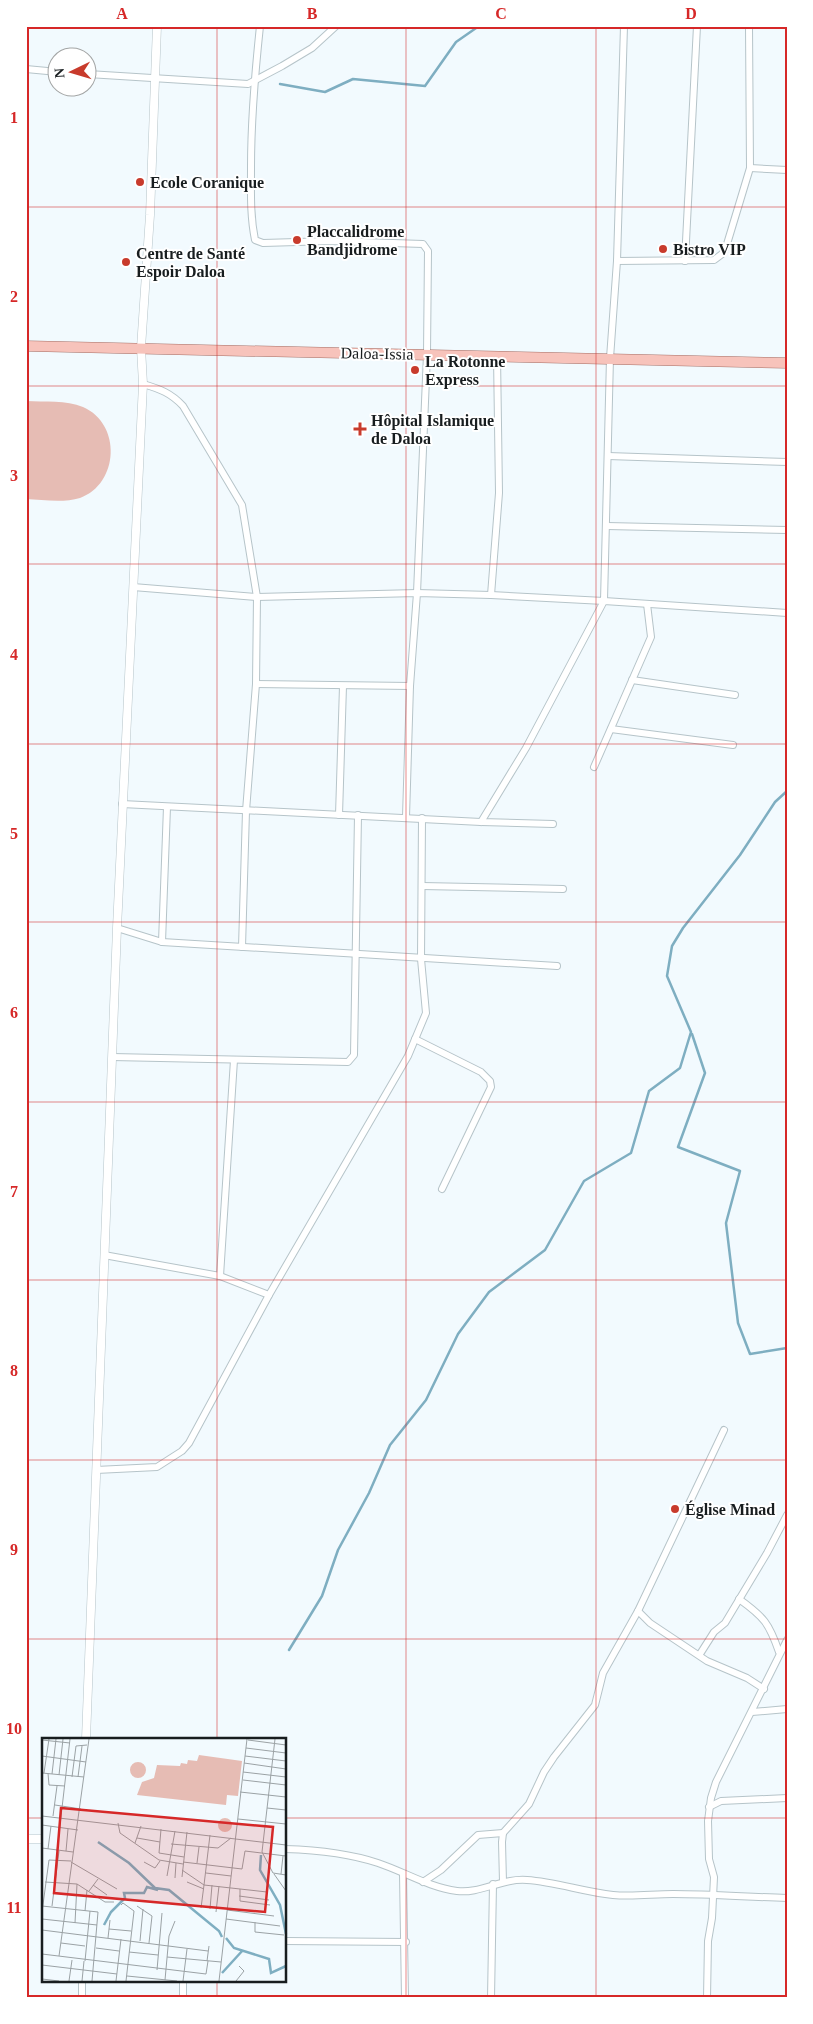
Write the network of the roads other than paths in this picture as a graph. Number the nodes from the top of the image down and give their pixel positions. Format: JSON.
{"nodes":[{"id":1,"x":157,"y":26,"type":"edge"},
{"id":2,"x":260,"y":26,"type":"edge"},
{"id":3,"x":336,"y":26,"type":"edge"},
{"id":4,"x":624,"y":26,"type":"edge"},
{"id":5,"x":697,"y":26,"type":"edge"},
{"id":6,"x":749,"y":26,"type":"edge"},
{"id":7,"x":26,"y":69,"type":"edge"},
{"id":8,"x":48,"y":71,"type":"edge"},
{"id":9,"x":98,"y":75,"type":"edge"},
{"id":10,"x":155,"y":78,"type":"junction"},
{"id":11,"x":254,"y":80,"type":"junction"},
{"id":12,"x":750,"y":168,"type":"junction"},
{"id":13,"x":787,"y":170,"type":"edge"},
{"id":14,"x":685,"y":260,"type":"junction"},
{"id":15,"x":617,"y":261,"type":"junction"},
{"id":16,"x":26,"y":346,"type":"edge"},
{"id":17,"x":141,"y":348,"type":"junction"},
{"id":18,"x":427,"y":354,"type":"junction"},
{"id":19,"x":497,"y":356,"type":"junction"},
{"id":20,"x":610,"y":358,"type":"junction"},
{"id":21,"x":787,"y":363,"type":"edge"},
{"id":22,"x":143,"y":384,"type":"junction"},
{"id":23,"x":608,"y":456,"type":"junction"},
{"id":24,"x":787,"y":462,"type":"edge"},
{"id":25,"x":607,"y":526,"type":"junction"},
{"id":26,"x":787,"y":530,"type":"edge"},
{"id":27,"x":133,"y":587,"type":"junction"},
{"id":28,"x":417,"y":593,"type":"junction"},
{"id":29,"x":491,"y":594,"type":"junction"},
{"id":30,"x":257,"y":597,"type":"junction"},
{"id":31,"x":604,"y":601,"type":"junction"},
{"id":32,"x":647,"y":604,"type":"junction"},
{"id":33,"x":787,"y":613,"type":"edge"},
{"id":34,"x":632,"y":680,"type":"junction"},
{"id":35,"x":256,"y":684,"type":"junction"},
{"id":36,"x":343,"y":686,"type":"junction"},
{"id":37,"x":410,"y":686,"type":"junction"},
{"id":38,"x":735,"y":695,"type":"dead end"},
{"id":39,"x":611,"y":728,"type":"junction"},
{"id":40,"x":733,"y":745,"type":"dead end"},
{"id":41,"x":594,"y":767,"type":"dead end"},
{"id":42,"x":122,"y":804,"type":"junction"},
{"id":43,"x":167,"y":807,"type":"junction"},
{"id":44,"x":246,"y":811,"type":"junction"},
{"id":45,"x":339,"y":815,"type":"junction"},
{"id":46,"x":358,"y":815,"type":"junction"},
{"id":47,"x":406,"y":817,"type":"junction"},
{"id":48,"x":422,"y":818,"type":"junction"},
{"id":49,"x":481,"y":822,"type":"junction"},
{"id":50,"x":553,"y":824,"type":"dead end"},
{"id":51,"x":422,"y":886,"type":"junction"},
{"id":52,"x":564,"y":889,"type":"dead end"},
{"id":53,"x":116,"y":928,"type":"junction"},
{"id":54,"x":162,"y":942,"type":"junction"},
{"id":55,"x":242,"y":947,"type":"junction"},
{"id":56,"x":355,"y":955,"type":"junction"},
{"id":57,"x":421,"y":959,"type":"junction"},
{"id":58,"x":557,"y":966,"type":"dead end"},
{"id":59,"x":414,"y":1040,"type":"junction"},
{"id":60,"x":112,"y":1057,"type":"junction"},
{"id":61,"x":234,"y":1060,"type":"junction"},
{"id":62,"x":442,"y":1188,"type":"dead end"},
{"id":63,"x":104,"y":1255,"type":"junction"},
{"id":64,"x":220,"y":1276,"type":"junction"},
{"id":65,"x":269,"y":1295,"type":"junction"},
{"id":66,"x":724,"y":1430,"type":"dead end"},
{"id":67,"x":96,"y":1470,"type":"junction"},
{"id":68,"x":787,"y":1515,"type":"edge"},
{"id":69,"x":739,"y":1599,"type":"junction"},
{"id":70,"x":638,"y":1612,"type":"junction"},
{"id":71,"x":787,"y":1640,"type":"edge"},
{"id":72,"x":779,"y":1652,"type":"junction"},
{"id":73,"x":700,"y":1654,"type":"junction"},
{"id":74,"x":764,"y":1689,"type":"junction"},
{"id":75,"x":787,"y":1709,"type":"edge"},
{"id":76,"x":752,"y":1712,"type":"junction"},
{"id":77,"x":86,"y":1738,"type":"edge"},
{"id":78,"x":787,"y":1798,"type":"edge"},
{"id":79,"x":709,"y":1807,"type":"junction"},
{"id":80,"x":504,"y":1833,"type":"junction"},
{"id":81,"x":26,"y":1839,"type":"edge"},
{"id":82,"x":42,"y":1839,"type":"edge"},
{"id":83,"x":286,"y":1849,"type":"edge"},
{"id":84,"x":403,"y":1874,"type":"junction"},
{"id":85,"x":423,"y":1882,"type":"junction"},
{"id":86,"x":503,"y":1882,"type":"junction"},
{"id":87,"x":494,"y":1884,"type":"junction"},
{"id":88,"x":712,"y":1896,"type":"junction"},
{"id":89,"x":787,"y":1898,"type":"edge"},
{"id":90,"x":286,"y":1941,"type":"edge"},
{"id":91,"x":406,"y":1942,"type":"junction"},
{"id":92,"x":82,"y":1982,"type":"edge"},
{"id":93,"x":183,"y":1982,"type":"edge"},
{"id":94,"x":82,"y":1998,"type":"edge"},
{"id":95,"x":183,"y":1998,"type":"edge"},
{"id":96,"x":405,"y":1998,"type":"edge"},
{"id":97,"x":491,"y":1998,"type":"edge"},
{"id":98,"x":707,"y":1998,"type":"edge"}],
"edges":[{"from":1,"to":10,"type":"street"},
{"from":2,"to":11,"type":"street"},
{"from":3,"to":11,"type":"street"},
{"from":4,"to":15,"type":"street"},
{"from":5,"to":14,"type":"street"},
{"from":6,"to":12,"type":"street"},
{"from":7,"to":8,"type":"street"},
{"from":9,"to":10,"type":"street"},
{"from":10,"to":11,"type":"street"},
{"from":10,"to":17,"type":"street"},
{"from":11,"to":18,"type":"street"},
{"from":12,"to":13,"type":"street"},
{"from":12,"to":14,"type":"street"},
{"from":14,"to":15,"type":"street"},
{"from":15,"to":20,"type":"street"},
{"from":16,"to":17,"type":"main road","name":"Daloa-Issia"},
{"from":17,"to":18,"type":"main road","name":"Daloa-Issia"},
{"from":17,"to":22,"type":"street"},
{"from":18,"to":19,"type":"main road","name":"Daloa-Issia"},
{"from":18,"to":28,"type":"street"},
{"from":19,"to":20,"type":"main road","name":"Daloa-Issia"},
{"from":19,"to":29,"type":"street"},
{"from":20,"to":21,"type":"main road","name":"Daloa-Issia"},
{"from":20,"to":23,"type":"street"},
{"from":22,"to":27,"type":"street"},
{"from":22,"to":30,"type":"street"},
{"from":23,"to":24,"type":"street"},
{"from":23,"to":25,"type":"street"},
{"from":25,"to":26,"type":"street"},
{"from":25,"to":31,"type":"street"},
{"from":27,"to":30,"type":"street"},
{"from":27,"to":42,"type":"street"},
{"from":28,"to":29,"type":"street"},
{"from":28,"to":30,"type":"street"},
{"from":28,"to":37,"type":"street"},
{"from":29,"to":31,"type":"street"},
{"from":30,"to":35,"type":"street"},
{"from":31,"to":32,"type":"street"},
{"from":31,"to":49,"type":"street"},
{"from":32,"to":33,"type":"street"},
{"from":32,"to":34,"type":"street"},
{"from":34,"to":38,"type":"street"},
{"from":34,"to":39,"type":"street"},
{"from":35,"to":36,"type":"street"},
{"from":35,"to":44,"type":"street"},
{"from":36,"to":37,"type":"street"},
{"from":36,"to":45,"type":"street"},
{"from":37,"to":47,"type":"street"},
{"from":39,"to":40,"type":"street"},
{"from":39,"to":41,"type":"street"},
{"from":42,"to":43,"type":"street"},
{"from":42,"to":53,"type":"street"},
{"from":43,"to":44,"type":"street"},
{"from":43,"to":54,"type":"street"},
{"from":44,"to":45,"type":"street"},
{"from":44,"to":55,"type":"street"},
{"from":45,"to":46,"type":"street"},
{"from":46,"to":47,"type":"street"},
{"from":46,"to":56,"type":"street"},
{"from":47,"to":48,"type":"street"},
{"from":48,"to":49,"type":"street"},
{"from":48,"to":51,"type":"street"},
{"from":49,"to":50,"type":"street"},
{"from":51,"to":52,"type":"street"},
{"from":51,"to":57,"type":"street"},
{"from":53,"to":54,"type":"street"},
{"from":53,"to":60,"type":"street"},
{"from":54,"to":55,"type":"street"},
{"from":55,"to":56,"type":"street"},
{"from":56,"to":57,"type":"street"},
{"from":56,"to":61,"type":"street"},
{"from":57,"to":58,"type":"street"},
{"from":57,"to":59,"type":"street"},
{"from":59,"to":62,"type":"street"},
{"from":59,"to":65,"type":"street"},
{"from":60,"to":61,"type":"street"},
{"from":60,"to":63,"type":"street"},
{"from":61,"to":64,"type":"street"},
{"from":63,"to":64,"type":"street"},
{"from":63,"to":67,"type":"street"},
{"from":64,"to":65,"type":"street"},
{"from":65,"to":67,"type":"street"},
{"from":66,"to":70,"type":"street"},
{"from":67,"to":77,"type":"street"},
{"from":68,"to":69,"type":"street"},
{"from":69,"to":72,"type":"street"},
{"from":69,"to":73,"type":"street"},
{"from":70,"to":73,"type":"street"},
{"from":70,"to":80,"type":"street"},
{"from":71,"to":72,"type":"street"},
{"from":72,"to":74,"type":"street"},
{"from":73,"to":74,"type":"street"},
{"from":74,"to":76,"type":"street"},
{"from":75,"to":76,"type":"street"},
{"from":76,"to":79,"type":"street"},
{"from":78,"to":79,"type":"street"},
{"from":79,"to":88,"type":"street"},
{"from":80,"to":85,"type":"street"},
{"from":80,"to":86,"type":"street"},
{"from":81,"to":82,"type":"street"},
{"from":83,"to":84,"type":"street"},
{"from":84,"to":85,"type":"street"},
{"from":84,"to":91,"type":"street"},
{"from":85,"to":87,"type":"street"},
{"from":86,"to":87,"type":"street"},
{"from":86,"to":88,"type":"street"},
{"from":87,"to":97,"type":"street"},
{"from":88,"to":89,"type":"street"},
{"from":88,"to":98,"type":"street"},
{"from":90,"to":91,"type":"street"},
{"from":91,"to":96,"type":"street"},
{"from":92,"to":94,"type":"street"},
{"from":93,"to":95,"type":"street"}]}
